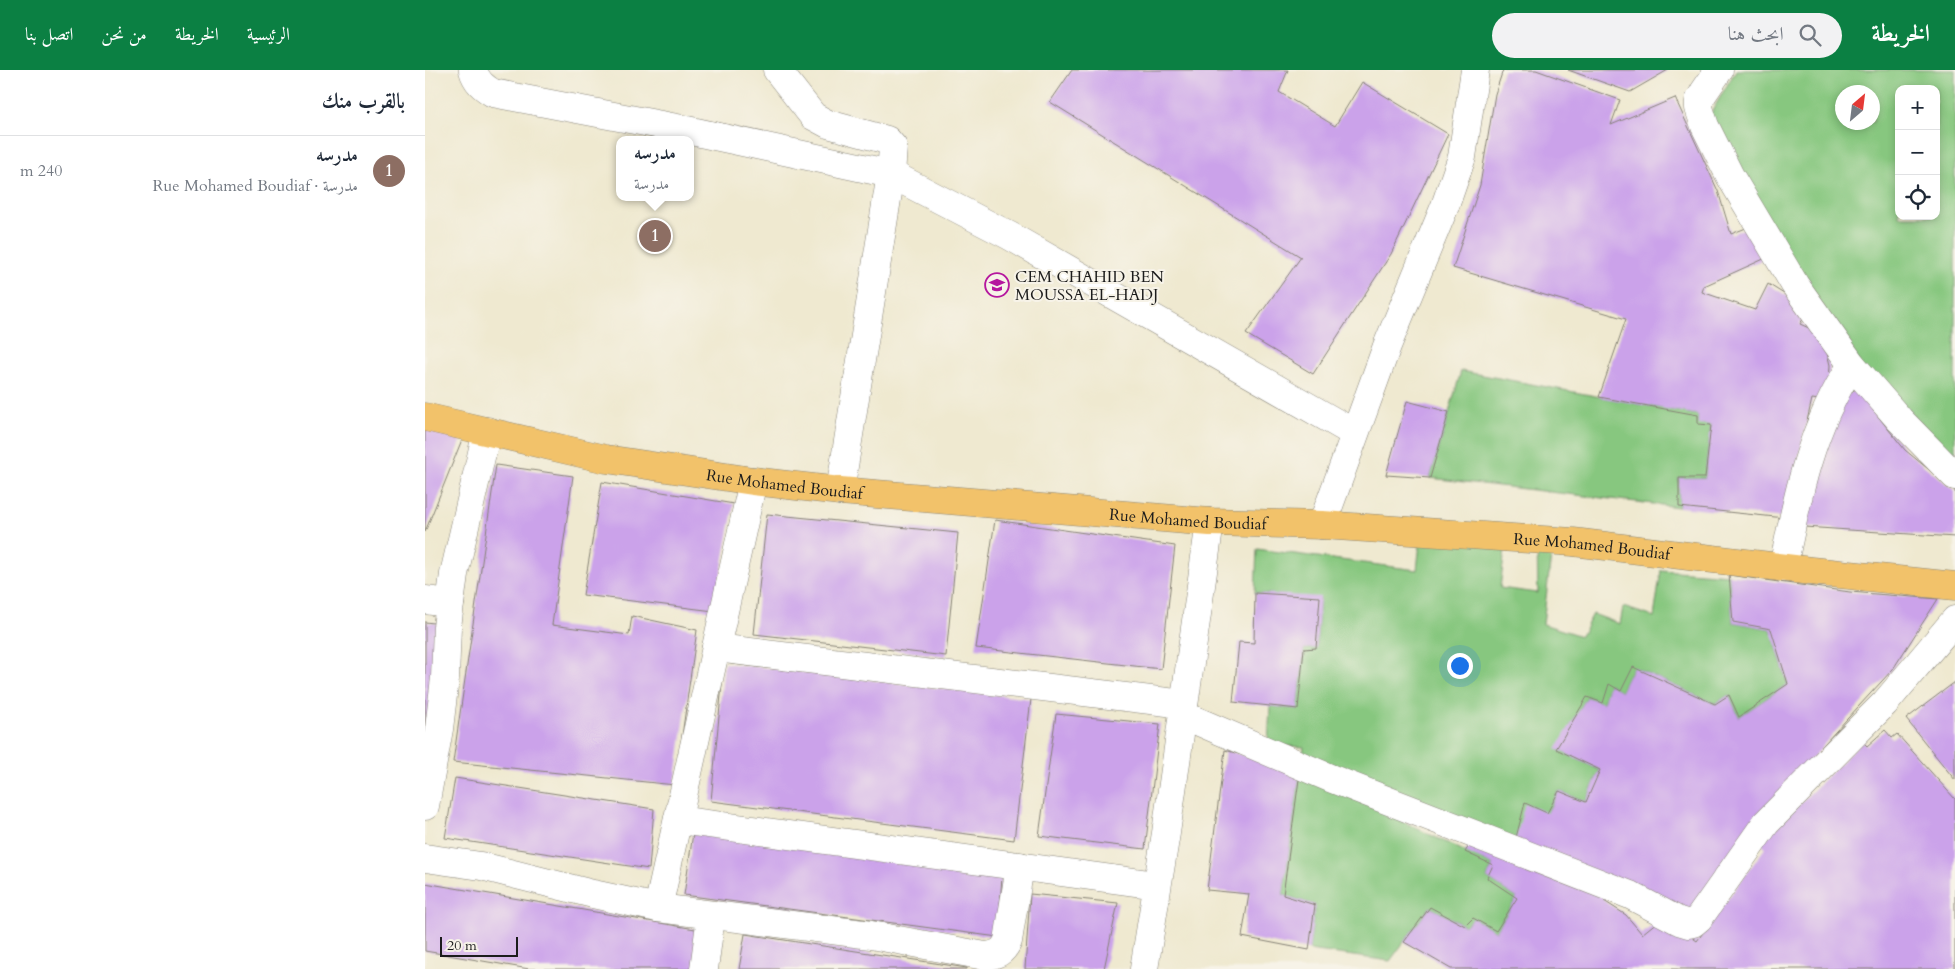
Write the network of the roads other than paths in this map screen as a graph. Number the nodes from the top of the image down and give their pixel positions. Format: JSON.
{"nodes":[{"id":1,"x":473,"y":70,"type":"edge"},
{"id":2,"x":777,"y":70,"type":"edge"},
{"id":3,"x":1475,"y":70,"type":"edge"},
{"id":4,"x":1719,"y":70,"type":"edge"},
{"id":5,"x":891,"y":174,"type":"junction"},
{"id":6,"x":1852,"y":365,"type":"junction"},
{"id":7,"x":425,"y":417,"type":"edge"},
{"id":8,"x":487,"y":432,"type":"junction"},
{"id":9,"x":1354,"y":433,"type":"junction"},
{"id":10,"x":1955,"y":476,"type":"edge"},
{"id":11,"x":753,"y":481,"type":"junction"},
{"id":12,"x":840,"y":491,"type":"junction"},
{"id":13,"x":1210,"y":522,"type":"junction"},
{"id":14,"x":1322,"y":525,"type":"junction"},
{"id":15,"x":1783,"y":568,"type":"junction"},
{"id":16,"x":1955,"y":586,"type":"edge"},
{"id":17,"x":438,"y":601,"type":"edge"},
{"id":18,"x":1955,"y":620,"type":"edge"},
{"id":19,"x":716,"y":648,"type":"junction"},
{"id":20,"x":1183,"y":710,"type":"junction"},
{"id":21,"x":425,"y":806,"type":"edge"},
{"id":22,"x":679,"y":820,"type":"junction"},
{"id":23,"x":425,"y":858,"type":"edge"},
{"id":24,"x":1021,"y":866,"type":"junction"},
{"id":25,"x":1157,"y":885,"type":"junction"},
{"id":26,"x":658,"y":908,"type":"junction"},
{"id":27,"x":711,"y":916,"type":"junction"},
{"id":28,"x":704,"y":969,"type":"edge"},
{"id":29,"x":1144,"y":969,"type":"edge"}],
"edges":[{"from":1,"to":5,"type":"street"},
{"from":2,"to":5,"type":"street"},
{"from":3,"to":9,"type":"street"},
{"from":4,"to":6,"type":"street"},
{"from":5,"to":9,"type":"street"},
{"from":5,"to":12,"type":"street"},
{"from":6,"to":10,"type":"street"},
{"from":6,"to":15,"type":"street"},
{"from":7,"to":8,"type":"main road","name":"Rue Mohamed Boudiaf"},
{"from":8,"to":11,"type":"main road","name":"Rue Mohamed Boudiaf"},
{"from":8,"to":17,"type":"street"},
{"from":9,"to":14,"type":"street"},
{"from":11,"to":12,"type":"main road","name":"Rue Mohamed Boudiaf"},
{"from":11,"to":19,"type":"street"},
{"from":12,"to":13,"type":"main road","name":"Rue Mohamed Boudiaf"},
{"from":13,"to":14,"type":"main road","name":"Rue Mohamed Boudiaf"},
{"from":13,"to":20,"type":"street"},
{"from":14,"to":15,"type":"main road","name":"Rue Mohamed Boudiaf"},
{"from":15,"to":16,"type":"main road","name":"Rue Mohamed Boudiaf"},
{"from":17,"to":21,"type":"street"},
{"from":18,"to":20,"type":"street"},
{"from":19,"to":20,"type":"street"},
{"from":19,"to":22,"type":"street"},
{"from":20,"to":25,"type":"street"},
{"from":22,"to":24,"type":"street"},
{"from":22,"to":26,"type":"street"},
{"from":23,"to":26,"type":"street"},
{"from":24,"to":25,"type":"street"},
{"from":24,"to":27,"type":"street"},
{"from":25,"to":29,"type":"street"},
{"from":26,"to":27,"type":"street"},
{"from":27,"to":28,"type":"street"}]}
